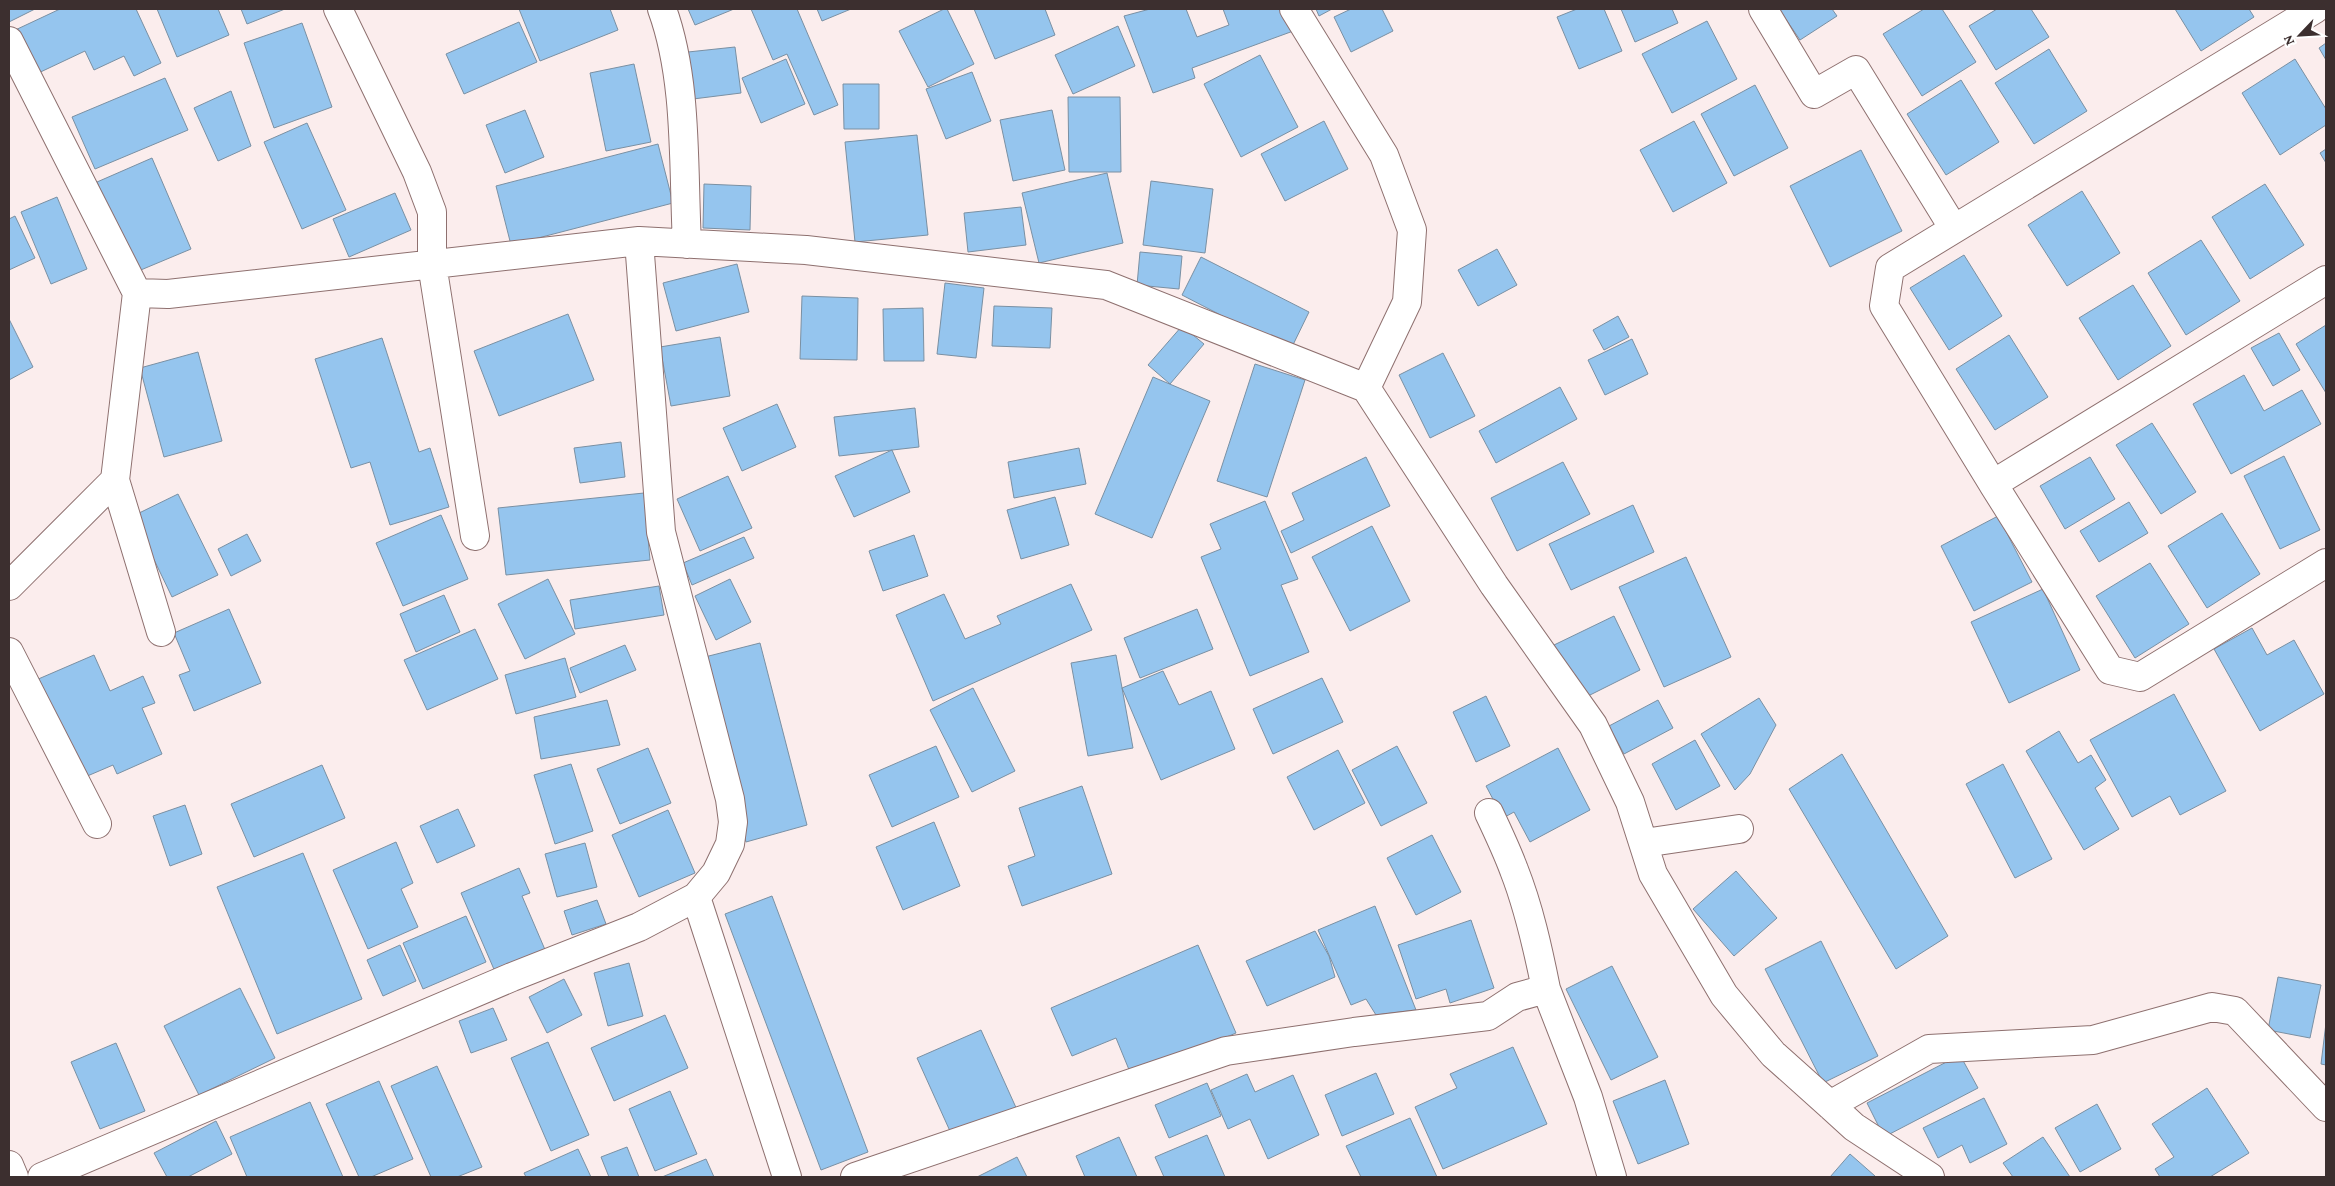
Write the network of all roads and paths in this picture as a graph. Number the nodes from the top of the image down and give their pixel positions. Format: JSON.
{"nodes":[{"id":1,"x":338,"y":9,"type":"edge"},
{"id":2,"x":662,"y":9,"type":"edge"},
{"id":3,"x":1294,"y":9,"type":"edge"},
{"id":4,"x":1763,"y":9,"type":"edge"},
{"id":5,"x":2315,"y":9,"type":"edge"},
{"id":6,"x":9,"y":41,"type":"edge"},
{"id":7,"x":1954,"y":229,"type":"junction"},
{"id":8,"x":638,"y":242,"type":"junction"},
{"id":9,"x":687,"y":244,"type":"junction"},
{"id":10,"x":432,"y":264,"type":"junction"},
{"id":11,"x":2326,"y":280,"type":"edge"},
{"id":12,"x":137,"y":293,"type":"junction"},
{"id":13,"x":1366,"y":388,"type":"junction"},
{"id":14,"x":115,"y":480,"type":"junction"},
{"id":15,"x":1993,"y":484,"type":"junction"},
{"id":16,"x":475,"y":536,"type":"dead end"},
{"id":17,"x":2326,"y":563,"type":"edge"},
{"id":18,"x":9,"y":586,"type":"edge"},
{"id":19,"x":161,"y":632,"type":"dead end"},
{"id":20,"x":9,"y":652,"type":"edge"},
{"id":21,"x":1489,"y":813,"type":"dead end"},
{"id":22,"x":97,"y":824,"type":"dead end"},
{"id":23,"x":1739,"y":828,"type":"dead end"},
{"id":24,"x":1644,"y":843,"type":"junction"},
{"id":25,"x":696,"y":896,"type":"junction"},
{"id":26,"x":1546,"y":989,"type":"junction"},
{"id":27,"x":1830,"y":1105,"type":"junction"},
{"id":28,"x":2326,"y":1107,"type":"edge"},
{"id":29,"x":9,"y":1165,"type":"edge"},
{"id":30,"x":14,"y":1177,"type":"edge"},
{"id":31,"x":42,"y":1177,"type":"edge"},
{"id":32,"x":788,"y":1177,"type":"edge"},
{"id":33,"x":856,"y":1177,"type":"edge"},
{"id":34,"x":1612,"y":1177,"type":"edge"},
{"id":35,"x":1930,"y":1177,"type":"edge"}],
"edges":[{"from":1,"to":10,"type":"street"},
{"from":2,"to":9,"type":"street"},
{"from":3,"to":13,"type":"street"},
{"from":4,"to":7,"type":"street"},
{"from":5,"to":7,"type":"street"},
{"from":6,"to":12,"type":"street"},
{"from":7,"to":15,"type":"street"},
{"from":8,"to":9,"type":"street"},
{"from":8,"to":10,"type":"street"},
{"from":8,"to":25,"type":"street"},
{"from":9,"to":13,"type":"street"},
{"from":10,"to":12,"type":"street"},
{"from":10,"to":16,"type":"street"},
{"from":11,"to":15,"type":"street"},
{"from":12,"to":14,"type":"street"},
{"from":13,"to":24,"type":"street"},
{"from":14,"to":18,"type":"street"},
{"from":14,"to":19,"type":"street"},
{"from":15,"to":17,"type":"street"},
{"from":20,"to":22,"type":"street"},
{"from":21,"to":26,"type":"street"},
{"from":23,"to":24,"type":"street"},
{"from":24,"to":27,"type":"street"},
{"from":25,"to":31,"type":"street"},
{"from":25,"to":32,"type":"street"},
{"from":26,"to":33,"type":"street"},
{"from":26,"to":34,"type":"street"},
{"from":27,"to":28,"type":"street"},
{"from":27,"to":35,"type":"street"},
{"from":29,"to":30,"type":"street"}]}
